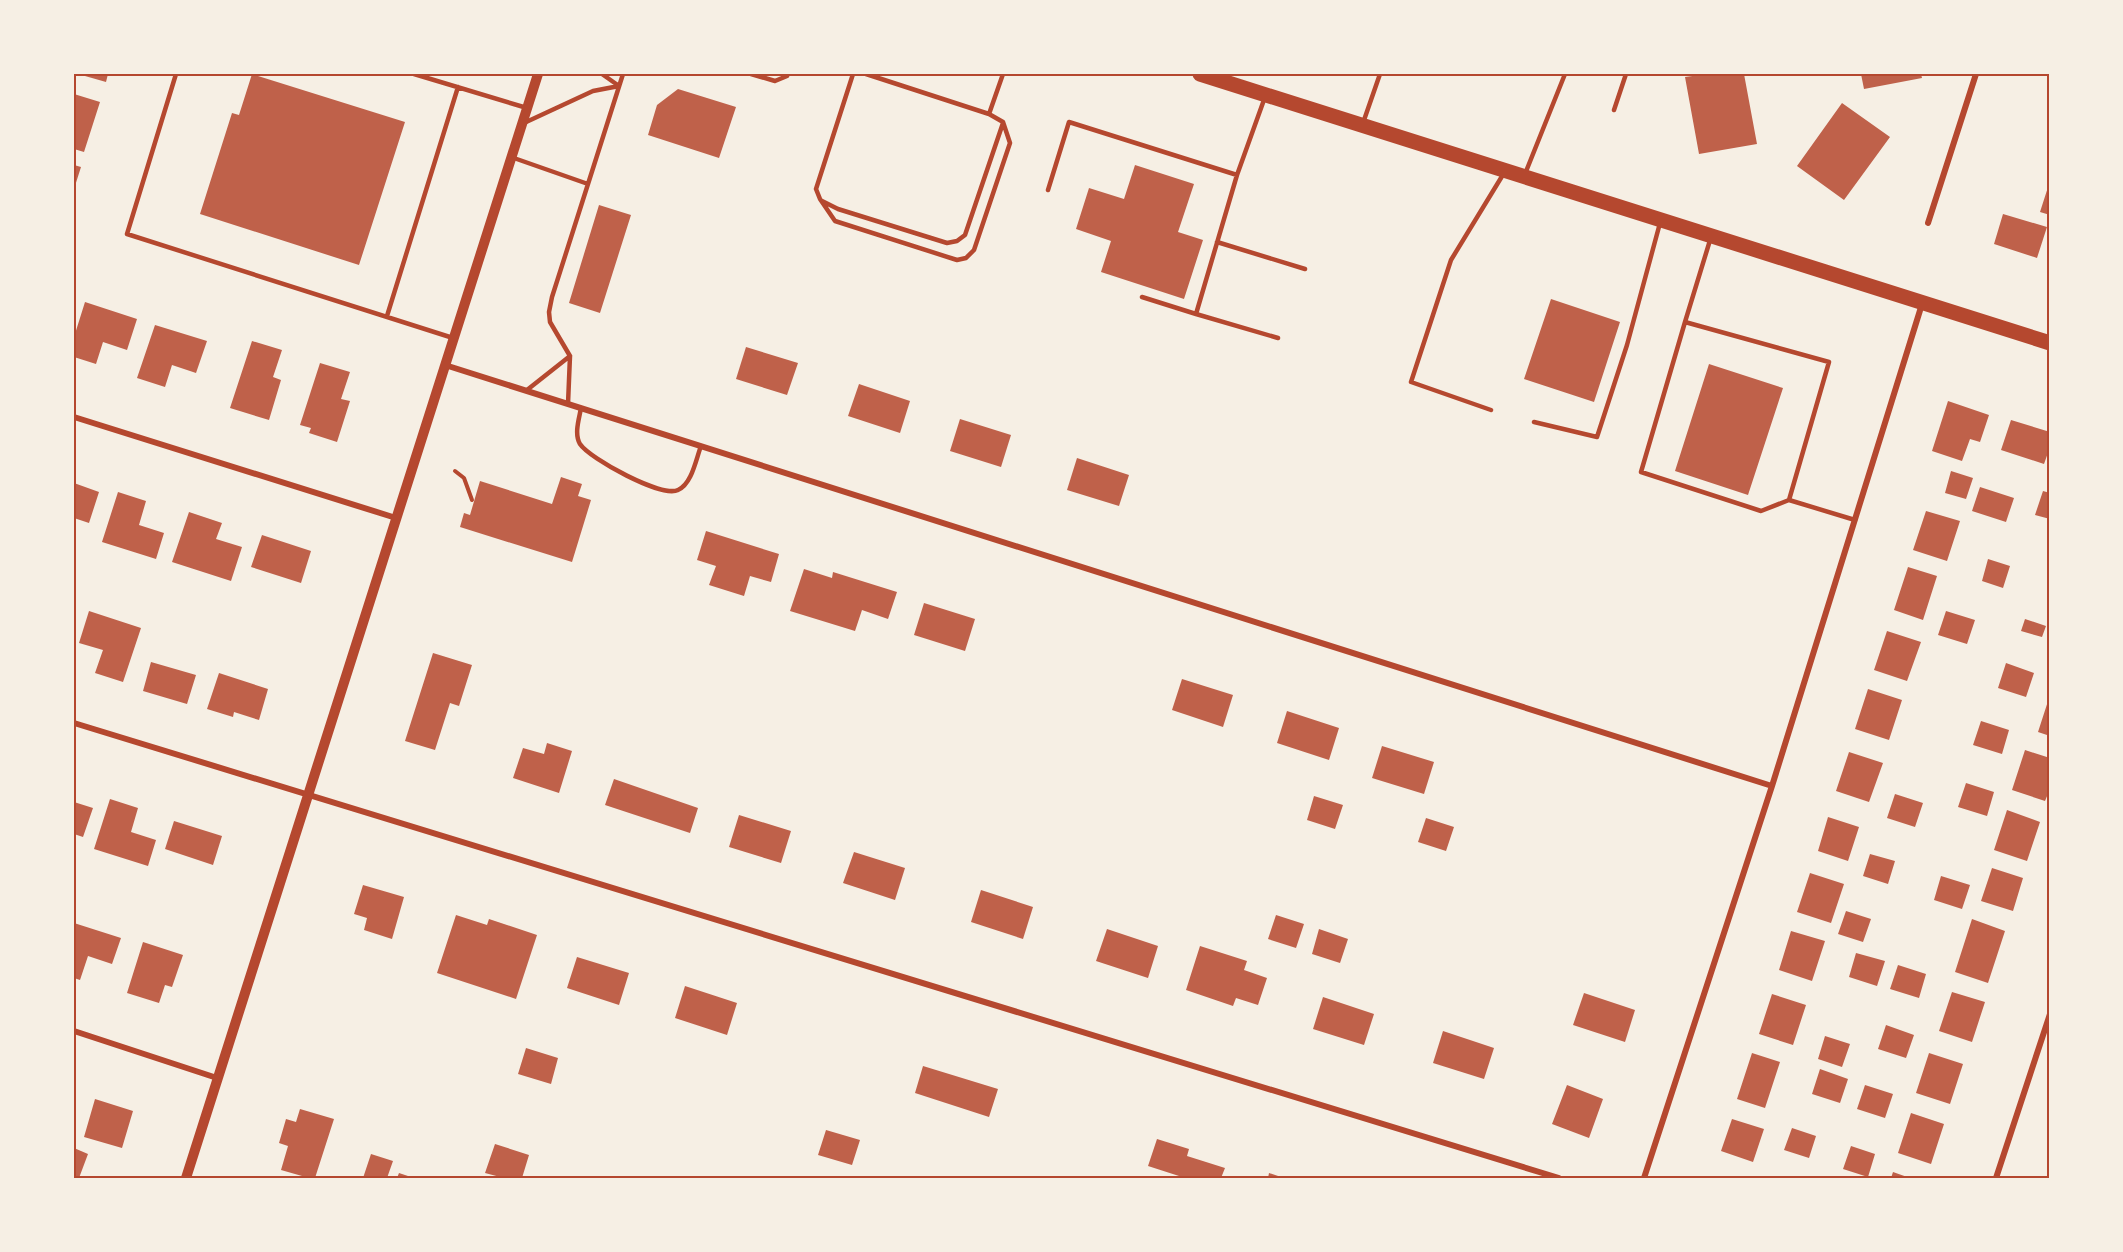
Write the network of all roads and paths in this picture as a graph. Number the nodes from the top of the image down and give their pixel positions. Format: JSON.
{"nodes":[{"id":1,"x":176,"y":74,"type":"edge"},
{"id":2,"x":414,"y":74,"type":"edge"},
{"id":3,"x":538,"y":74,"type":"edge"},
{"id":4,"x":602,"y":74,"type":"edge"},
{"id":5,"x":623,"y":74,"type":"edge"},
{"id":6,"x":752,"y":74,"type":"edge"},
{"id":7,"x":788,"y":74,"type":"edge"},
{"id":8,"x":853,"y":74,"type":"edge"},
{"id":9,"x":866,"y":74,"type":"edge"},
{"id":10,"x":1003,"y":74,"type":"edge"},
{"id":11,"x":1200,"y":74,"type":"edge"},
{"id":12,"x":1380,"y":74,"type":"edge"},
{"id":13,"x":1565,"y":74,"type":"edge"},
{"id":14,"x":1626,"y":74,"type":"edge"},
{"id":15,"x":1976,"y":74,"type":"edge"},
{"id":16,"x":430,"y":76,"type":"edge"},
{"id":17,"x":619,"y":86,"type":"junction"},
{"id":18,"x":458,"y":87,"type":"junction"},
{"id":19,"x":1266,"y":94,"type":"junction"},
{"id":20,"x":527,"y":108,"type":"junction"},
{"id":21,"x":1614,"y":110,"type":"dead end"},
{"id":22,"x":989,"y":114,"type":"junction"},
{"id":23,"x":1003,"y":122,"type":"junction"},
{"id":24,"x":522,"y":124,"type":"junction"},
{"id":25,"x":1363,"y":125,"type":"junction"},
{"id":26,"x":512,"y":157,"type":"junction"},
{"id":27,"x":1505,"y":170,"type":"junction"},
{"id":28,"x":1237,"y":175,"type":"junction"},
{"id":29,"x":1524,"y":177,"type":"junction"},
{"id":30,"x":588,"y":184,"type":"junction"},
{"id":31,"x":1048,"y":190,"type":"dead end"},
{"id":32,"x":820,"y":200,"type":"junction"},
{"id":33,"x":1661,"y":220,"type":"junction"},
{"id":34,"x":1928,"y":223,"type":"dead end"},
{"id":35,"x":1711,"y":236,"type":"junction"},
{"id":36,"x":1217,"y":242,"type":"junction"},
{"id":37,"x":1305,"y":269,"type":"dead end"},
{"id":38,"x":1142,"y":297,"type":"dead end"},
{"id":39,"x":1923,"y":303,"type":"junction"},
{"id":40,"x":1197,"y":314,"type":"junction"},
{"id":41,"x":387,"y":316,"type":"junction"},
{"id":42,"x":1685,"y":322,"type":"junction"},
{"id":43,"x":453,"y":338,"type":"junction"},
{"id":44,"x":1278,"y":338,"type":"dead end"},
{"id":45,"x":2049,"y":343,"type":"edge"},
{"id":46,"x":570,"y":356,"type":"junction"},
{"id":47,"x":445,"y":365,"type":"junction"},
{"id":48,"x":527,"y":390,"type":"junction"},
{"id":49,"x":568,"y":404,"type":"junction"},
{"id":50,"x":581,"y":408,"type":"junction"},
{"id":51,"x":1491,"y":410,"type":"dead end"},
{"id":52,"x":74,"y":417,"type":"edge"},
{"id":53,"x":1534,"y":422,"type":"dead end"},
{"id":54,"x":701,"y":446,"type":"junction"},
{"id":55,"x":455,"y":471,"type":"dead end"},
{"id":56,"x":472,"y":500,"type":"dead end"},
{"id":57,"x":1790,"y":500,"type":"junction"},
{"id":58,"x":396,"y":518,"type":"junction"},
{"id":59,"x":1855,"y":520,"type":"junction"},
{"id":60,"x":74,"y":723,"type":"edge"},
{"id":61,"x":1772,"y":786,"type":"junction"},
{"id":62,"x":308,"y":795,"type":"junction"},
{"id":63,"x":2049,"y":1014,"type":"edge"},
{"id":64,"x":74,"y":1032,"type":"edge"},
{"id":65,"x":218,"y":1078,"type":"junction"},
{"id":66,"x":186,"y":1179,"type":"edge"},
{"id":67,"x":1558,"y":1179,"type":"edge"},
{"id":68,"x":1644,"y":1179,"type":"edge"},
{"id":69,"x":1996,"y":1179,"type":"edge"}],
"edges":[{"from":1,"to":41,"type":"lane"},
{"from":2,"to":16,"type":"lane"},
{"from":3,"to":20,"type":"street"},
{"from":4,"to":17,"type":"lane"},
{"from":5,"to":17,"type":"lane"},
{"from":6,"to":7,"type":"lane"},
{"from":8,"to":32,"type":"lane"},
{"from":9,"to":22,"type":"lane"},
{"from":10,"to":22,"type":"lane"},
{"from":11,"to":19,"type":"main road"},
{"from":12,"to":25,"type":"lane"},
{"from":13,"to":29,"type":"lane"},
{"from":14,"to":21,"type":"lane"},
{"from":15,"to":34,"type":"street"},
{"from":16,"to":18,"type":"lane"},
{"from":17,"to":24,"type":"lane"},
{"from":17,"to":30,"type":"lane"},
{"from":18,"to":20,"type":"lane"},
{"from":18,"to":41,"type":"lane"},
{"from":19,"to":25,"type":"main road"},
{"from":19,"to":28,"type":"lane"},
{"from":20,"to":24,"type":"street"},
{"from":22,"to":23,"type":"lane"},
{"from":23,"to":32,"type":"lane"},
{"from":23,"to":32,"type":"lane"},
{"from":24,"to":26,"type":"street"},
{"from":25,"to":27,"type":"main road"},
{"from":26,"to":30,"type":"lane"},
{"from":26,"to":43,"type":"street"},
{"from":27,"to":29,"type":"main road"},
{"from":27,"to":51,"type":"lane"},
{"from":28,"to":31,"type":"lane"},
{"from":28,"to":36,"type":"lane"},
{"from":29,"to":33,"type":"main road"},
{"from":30,"to":46,"type":"lane"},
{"from":33,"to":35,"type":"main road"},
{"from":33,"to":53,"type":"lane"},
{"from":35,"to":39,"type":"main road"},
{"from":35,"to":42,"type":"lane"},
{"from":36,"to":37,"type":"lane"},
{"from":36,"to":40,"type":"lane"},
{"from":38,"to":40,"type":"lane"},
{"from":39,"to":45,"type":"main road"},
{"from":39,"to":59,"type":"street"},
{"from":40,"to":44,"type":"lane"},
{"from":41,"to":43,"type":"lane"},
{"from":42,"to":57,"type":"lane"},
{"from":42,"to":57,"type":"lane"},
{"from":43,"to":47,"type":"street"},
{"from":46,"to":48,"type":"lane"},
{"from":46,"to":49,"type":"lane"},
{"from":47,"to":48,"type":"street"},
{"from":47,"to":58,"type":"street"},
{"from":48,"to":49,"type":"street"},
{"from":49,"to":50,"type":"street"},
{"from":50,"to":54,"type":"street"},
{"from":50,"to":54,"type":"lane"},
{"from":52,"to":58,"type":"street"},
{"from":54,"to":61,"type":"street"},
{"from":55,"to":56,"type":"path"},
{"from":57,"to":59,"type":"lane"},
{"from":58,"to":62,"type":"street"},
{"from":59,"to":61,"type":"street"},
{"from":60,"to":62,"type":"street"},
{"from":61,"to":68,"type":"street"},
{"from":62,"to":65,"type":"street"},
{"from":62,"to":67,"type":"street"},
{"from":63,"to":69,"type":"street"},
{"from":64,"to":65,"type":"street"},
{"from":65,"to":66,"type":"street"}]}
